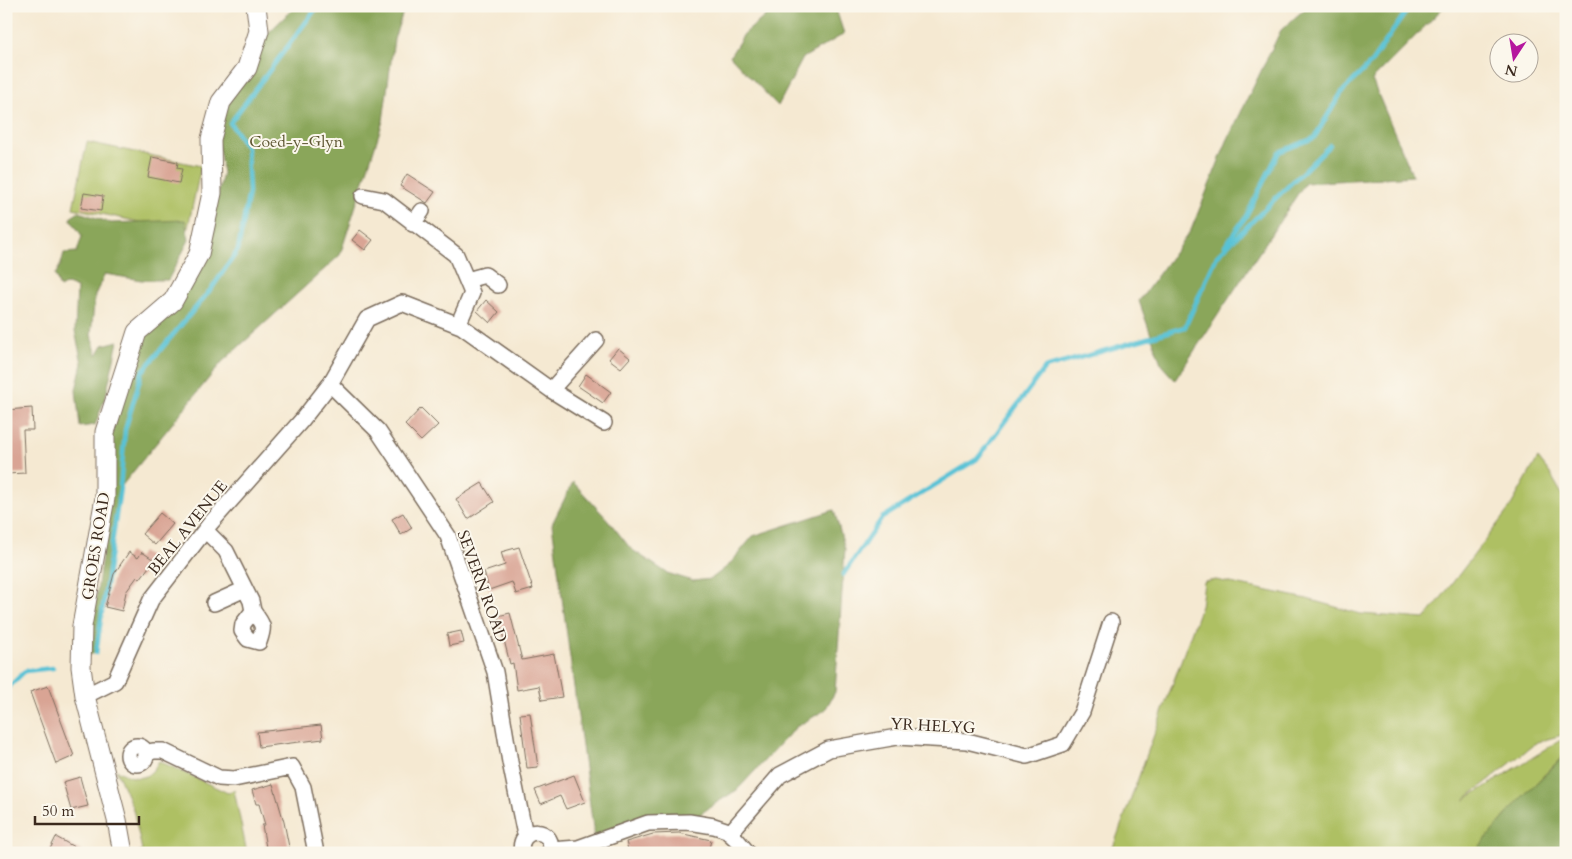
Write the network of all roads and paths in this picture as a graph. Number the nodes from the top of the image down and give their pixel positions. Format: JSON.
{"nodes":[{"id":1,"x":256,"y":6,"type":"edge"},
{"id":2,"x":363,"y":196,"type":"dead end"},
{"id":3,"x":422,"y":210,"type":"dead end"},
{"id":4,"x":413,"y":224,"type":"junction"},
{"id":5,"x":466,"y":280,"type":"junction"},
{"id":6,"x":498,"y":285,"type":"dead end"},
{"id":7,"x":458,"y":325,"type":"junction"},
{"id":8,"x":596,"y":340,"type":"dead end"},
{"id":9,"x":330,"y":384,"type":"junction"},
{"id":10,"x":551,"y":390,"type":"junction"},
{"id":11,"x":604,"y":423,"type":"dead end"},
{"id":12,"x":204,"y":530,"type":"junction"},
{"id":13,"x":245,"y":589,"type":"junction"},
{"id":14,"x":214,"y":602,"type":"dead end"},
{"id":15,"x":254,"y":610,"type":"dead end"},
{"id":16,"x":1111,"y":622,"type":"dead end"},
{"id":17,"x":85,"y":696,"type":"junction"},
{"id":18,"x":146,"y":754,"type":"dead end"},
{"id":19,"x":730,"y":833,"type":"junction"},
{"id":20,"x":529,"y":834,"type":"junction"},
{"id":21,"x":551,"y":851,"type":"edge"},
{"id":22,"x":123,"y":853,"type":"edge"},
{"id":23,"x":316,"y":853,"type":"edge"},
{"id":24,"x":522,"y":853,"type":"edge"},
{"id":25,"x":748,"y":853,"type":"edge"}],
"edges":[{"from":1,"to":17,"type":"street","name":"GROES ROAD"},
{"from":2,"to":4,"type":"street"},
{"from":3,"to":4,"type":"street"},
{"from":4,"to":5,"type":"street"},
{"from":5,"to":6,"type":"street"},
{"from":5,"to":7,"type":"street"},
{"from":7,"to":9,"type":"street","name":"BEAL AVENUE"},
{"from":7,"to":10,"type":"street","name":"BEAL AVENUE"},
{"from":8,"to":10,"type":"street"},
{"from":9,"to":12,"type":"street","name":"BEAL AVENUE"},
{"from":9,"to":20,"type":"street","name":"SEVERN ROAD"},
{"from":10,"to":11,"type":"street","name":"BEAL AVENUE"},
{"from":12,"to":13,"type":"street"},
{"from":12,"to":17,"type":"street","name":"BEAL AVENUE"},
{"from":13,"to":14,"type":"street"},
{"from":13,"to":15,"type":"street"},
{"from":16,"to":19,"type":"street","name":"YR HELYG"},
{"from":17,"to":22,"type":"street","name":"GROES ROAD"},
{"from":18,"to":23,"type":"street"},
{"from":19,"to":21,"type":"street"},
{"from":19,"to":25,"type":"street"},
{"from":20,"to":21,"type":"street"},
{"from":20,"to":24,"type":"street"}]}
